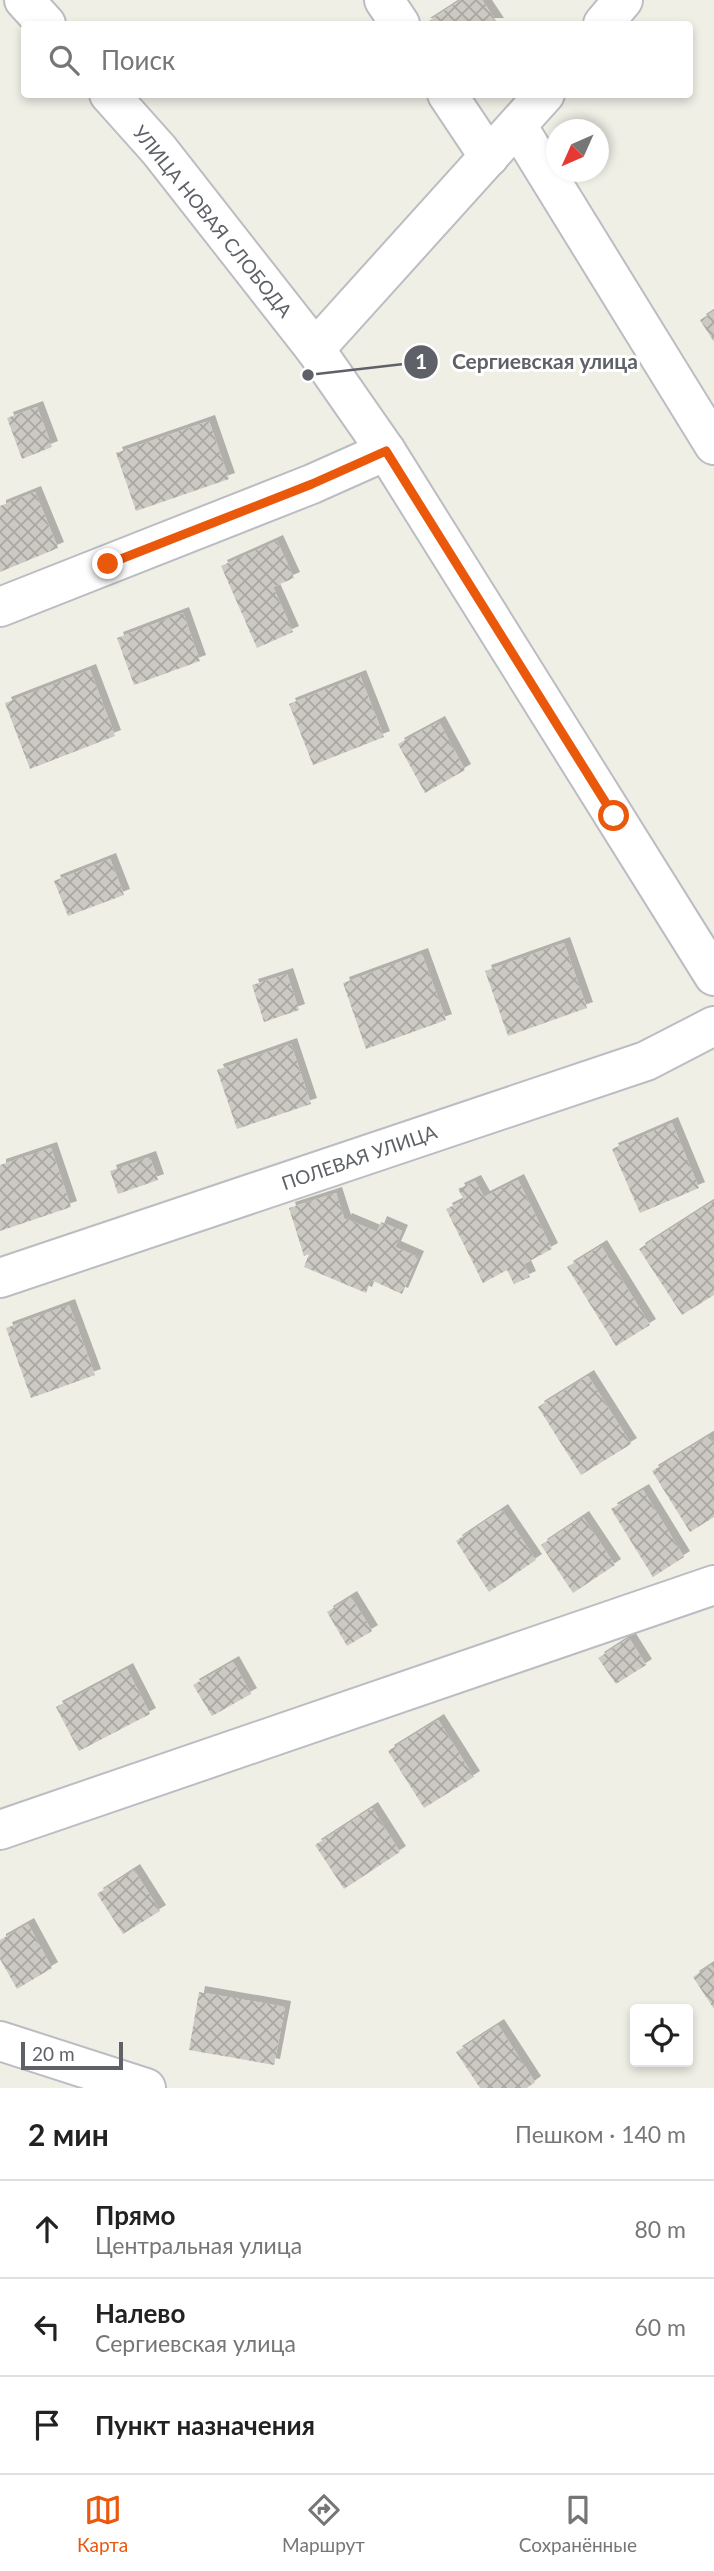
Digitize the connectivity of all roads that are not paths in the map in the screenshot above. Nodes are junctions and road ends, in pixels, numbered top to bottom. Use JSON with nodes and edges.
{"nodes":[{"id":1,"x":24,"y":0,"type":"edge"},
{"id":2,"x":384,"y":0,"type":"edge"},
{"id":3,"x":623,"y":0,"type":"edge"},
{"id":4,"x":43,"y":21,"type":"edge"},
{"id":5,"x":399,"y":21,"type":"edge"},
{"id":6,"x":606,"y":21,"type":"edge"},
{"id":7,"x":113,"y":98,"type":"edge"},
{"id":8,"x":450,"y":98,"type":"edge"},
{"id":9,"x":542,"y":98,"type":"edge"},
{"id":10,"x":518,"y":127,"type":"junction"},
{"id":11,"x":489,"y":157,"type":"junction"},
{"id":12,"x":315,"y":349,"type":"junction"},
{"id":13,"x":714,"y":445,"type":"edge"},
{"id":14,"x":386,"y":451,"type":"junction"},
{"id":15,"x":0,"y":607,"type":"edge"},
{"id":16,"x":714,"y":976,"type":"edge"},
{"id":17,"x":714,"y":1026,"type":"edge"},
{"id":18,"x":0,"y":1278,"type":"edge"},
{"id":19,"x":714,"y":1585,"type":"edge"},
{"id":20,"x":0,"y":1830,"type":"edge"},
{"id":21,"x":0,"y":2041,"type":"edge"},
{"id":22,"x":146,"y":2088,"type":"edge"}],
"edges":[{"from":1,"to":4,"type":"street"},
{"from":2,"to":5,"type":"street"},
{"from":3,"to":6,"type":"street"},
{"from":7,"to":12,"type":"street","name":"УЛИЦА НОВАЯ СЛОБОДА"},
{"from":8,"to":11,"type":"street"},
{"from":9,"to":10,"type":"street"},
{"from":10,"to":11,"type":"street"},
{"from":10,"to":13,"type":"street"},
{"from":11,"to":12,"type":"street"},
{"from":12,"to":14,"type":"street","name":"УЛИЦА НОВАЯ СЛОБОДА"},
{"from":14,"to":15,"type":"street"},
{"from":14,"to":16,"type":"street","name":"УЛИЦА НОВАЯ СЛОБОДА"},
{"from":17,"to":18,"type":"street","name":"ПОЛЕВАЯ УЛИЦА"},
{"from":19,"to":20,"type":"street"},
{"from":21,"to":22,"type":"street"}]}
